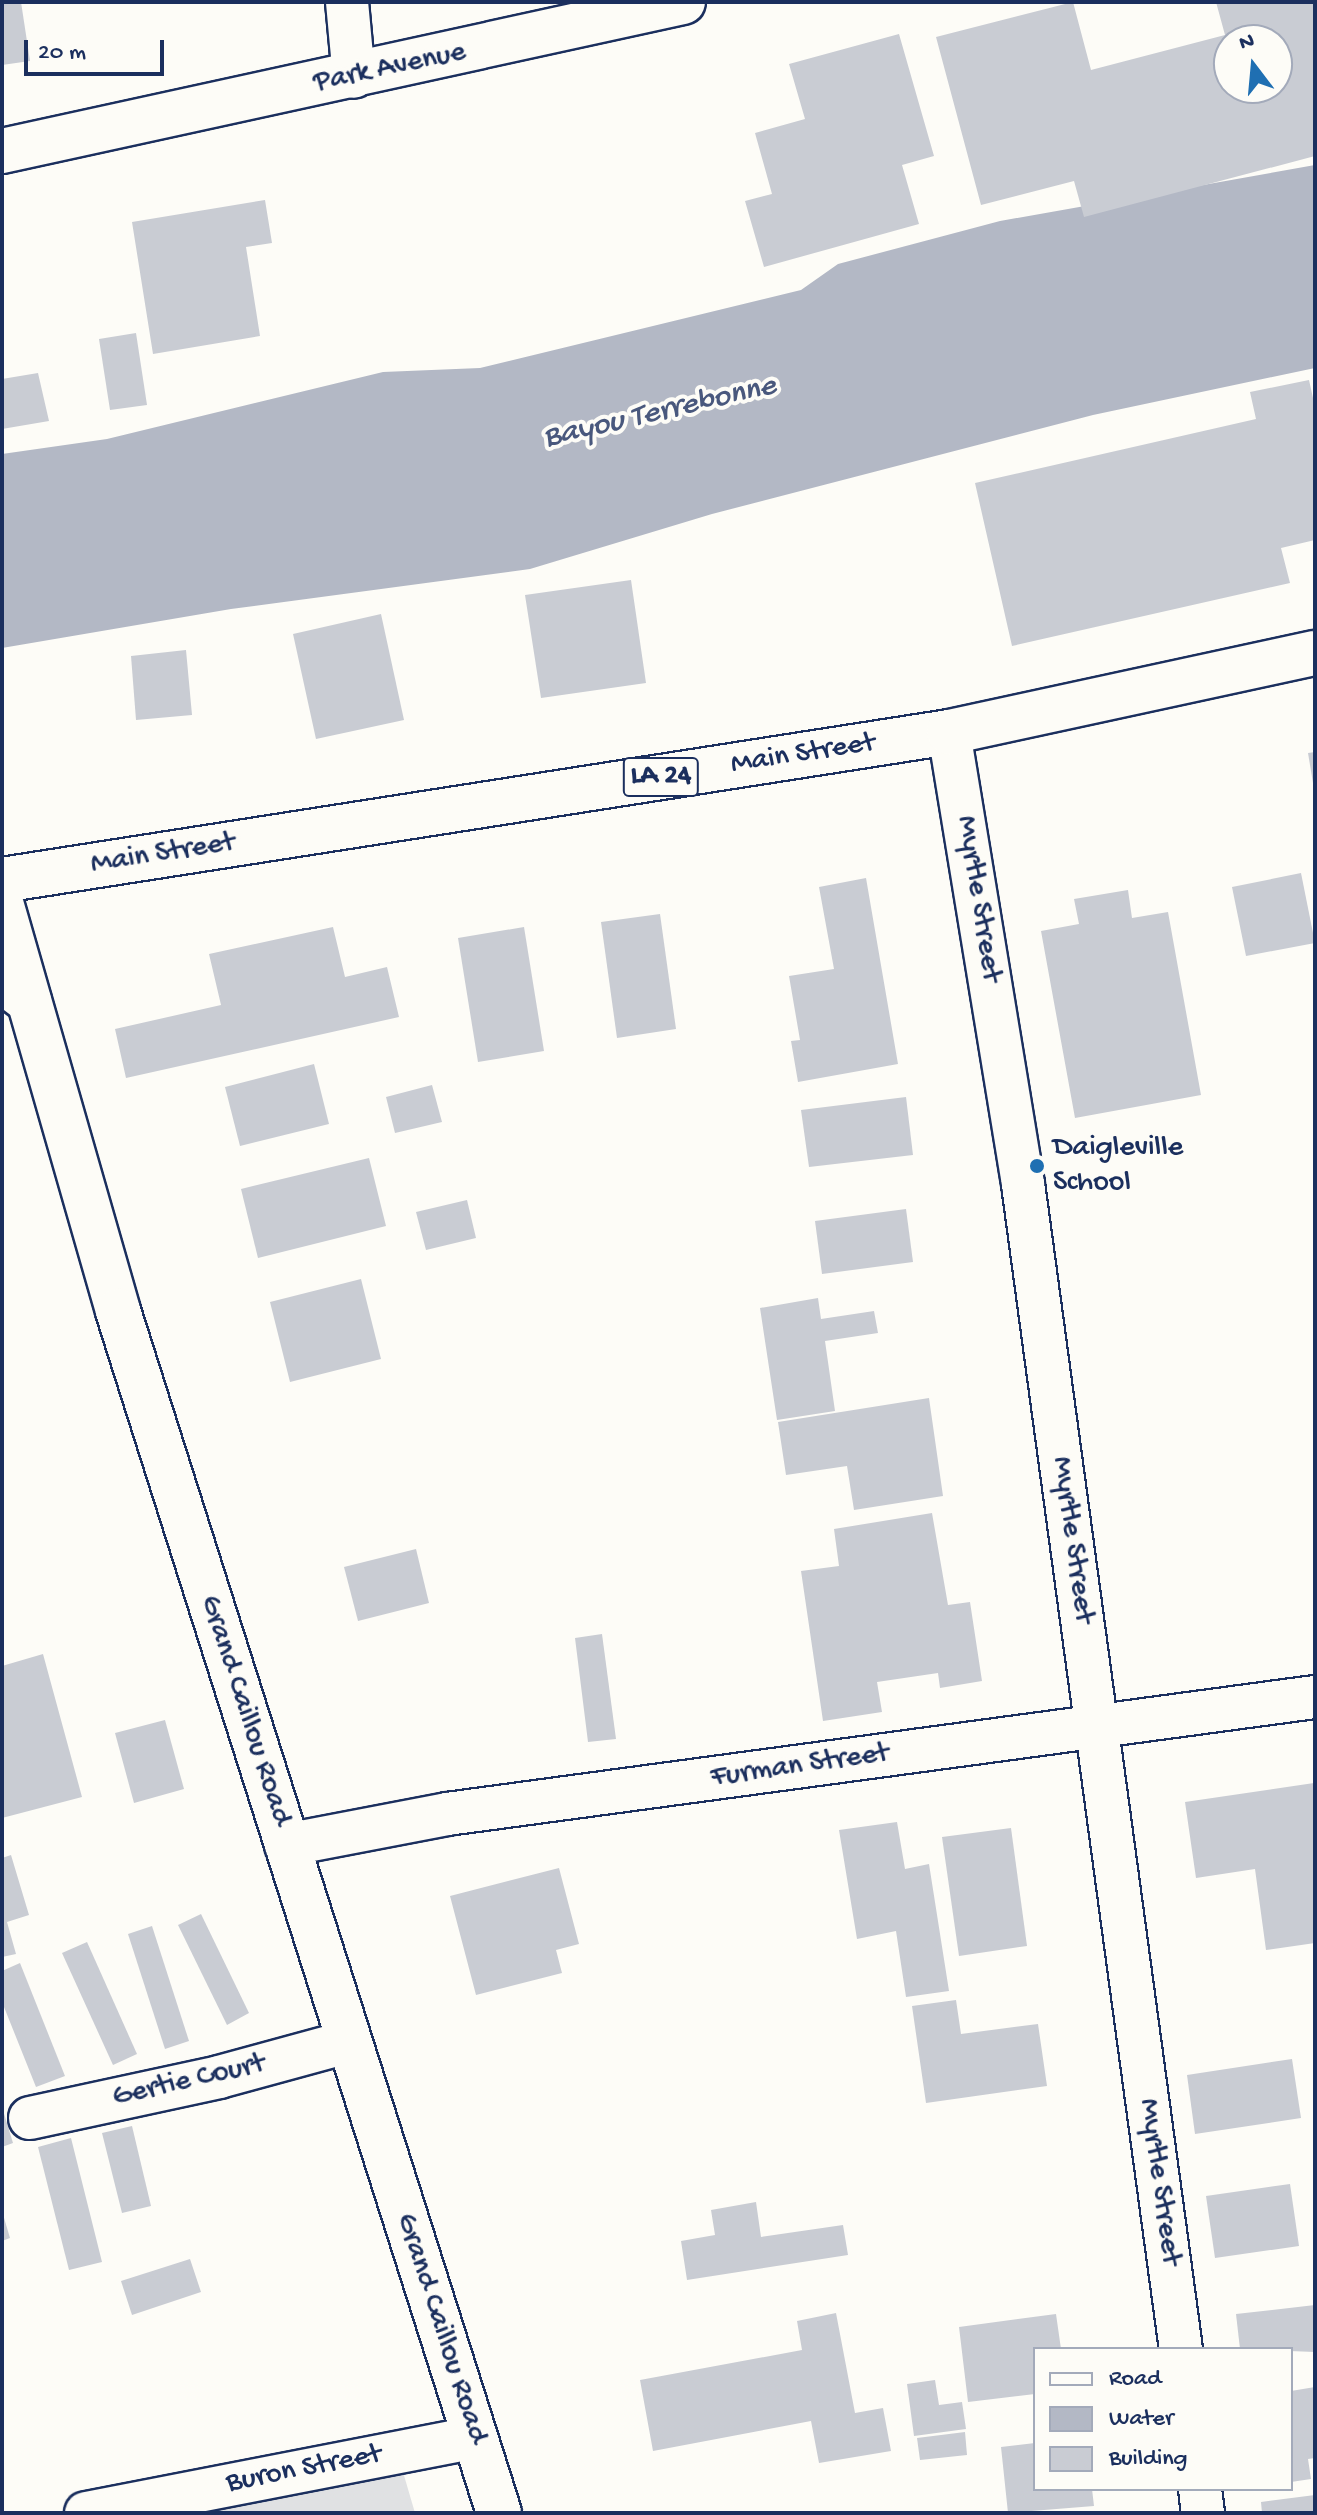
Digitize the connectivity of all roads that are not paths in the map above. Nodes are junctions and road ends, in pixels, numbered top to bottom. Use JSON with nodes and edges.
{"nodes":[{"id":1,"x":347,"y":2,"type":"edge"},
{"id":2,"x":683,"y":2,"type":"edge"},
{"id":3,"x":354,"y":77,"type":"junction"},
{"id":4,"x":2,"y":151,"type":"edge"},
{"id":5,"x":1315,"y":653,"type":"edge"},
{"id":6,"x":949,"y":732,"type":"junction"},
{"id":7,"x":2,"y":880,"type":"edge"},
{"id":8,"x":2,"y":906,"type":"edge"},
{"id":9,"x":16,"y":991,"type":"edge"},
{"id":10,"x":1315,"y":1697,"type":"edge"},
{"id":11,"x":1097,"y":1727,"type":"junction"},
{"id":12,"x":286,"y":1845,"type":"junction"},
{"id":13,"x":347,"y":2042,"type":"junction"},
{"id":14,"x":30,"y":2118,"type":"dead end"},
{"id":15,"x":1181,"y":2347,"type":"edge"},
{"id":16,"x":476,"y":2437,"type":"junction"},
{"id":17,"x":1200,"y":2491,"type":"edge"},
{"id":18,"x":86,"y":2513,"type":"edge"},
{"id":19,"x":499,"y":2513,"type":"edge"},
{"id":20,"x":1203,"y":2513,"type":"edge"}],
"edges":[{"from":1,"to":3,"type":"street"},
{"from":2,"to":3,"type":"main road","name":"Park Avenue"},
{"from":3,"to":4,"type":"main road","name":"Park Avenue"},
{"from":5,"to":6,"type":"main road","name":"Main Street","number":"LA 24"},
{"from":6,"to":7,"type":"main road","name":"Main Street","number":"LA 24"},
{"from":6,"to":11,"type":"street","name":"Myrtle Street"},
{"from":8,"to":9,"type":"main road","name":"Grand Caillou Road"},
{"from":9,"to":12,"type":"main road","name":"Grand Caillou Road"},
{"from":10,"to":11,"type":"street","name":"Furman Street"},
{"from":11,"to":12,"type":"street","name":"Furman Street"},
{"from":11,"to":15,"type":"street","name":"Myrtle Street"},
{"from":12,"to":13,"type":"main road","name":"Grand Caillou Road"},
{"from":13,"to":14,"type":"street","name":"Gertie Court"},
{"from":13,"to":16,"type":"main road","name":"Grand Caillou Road"},
{"from":16,"to":18,"type":"street","name":"Buron Street"},
{"from":16,"to":19,"type":"main road","name":"Grand Caillou Road"},
{"from":17,"to":20,"type":"street"}]}
